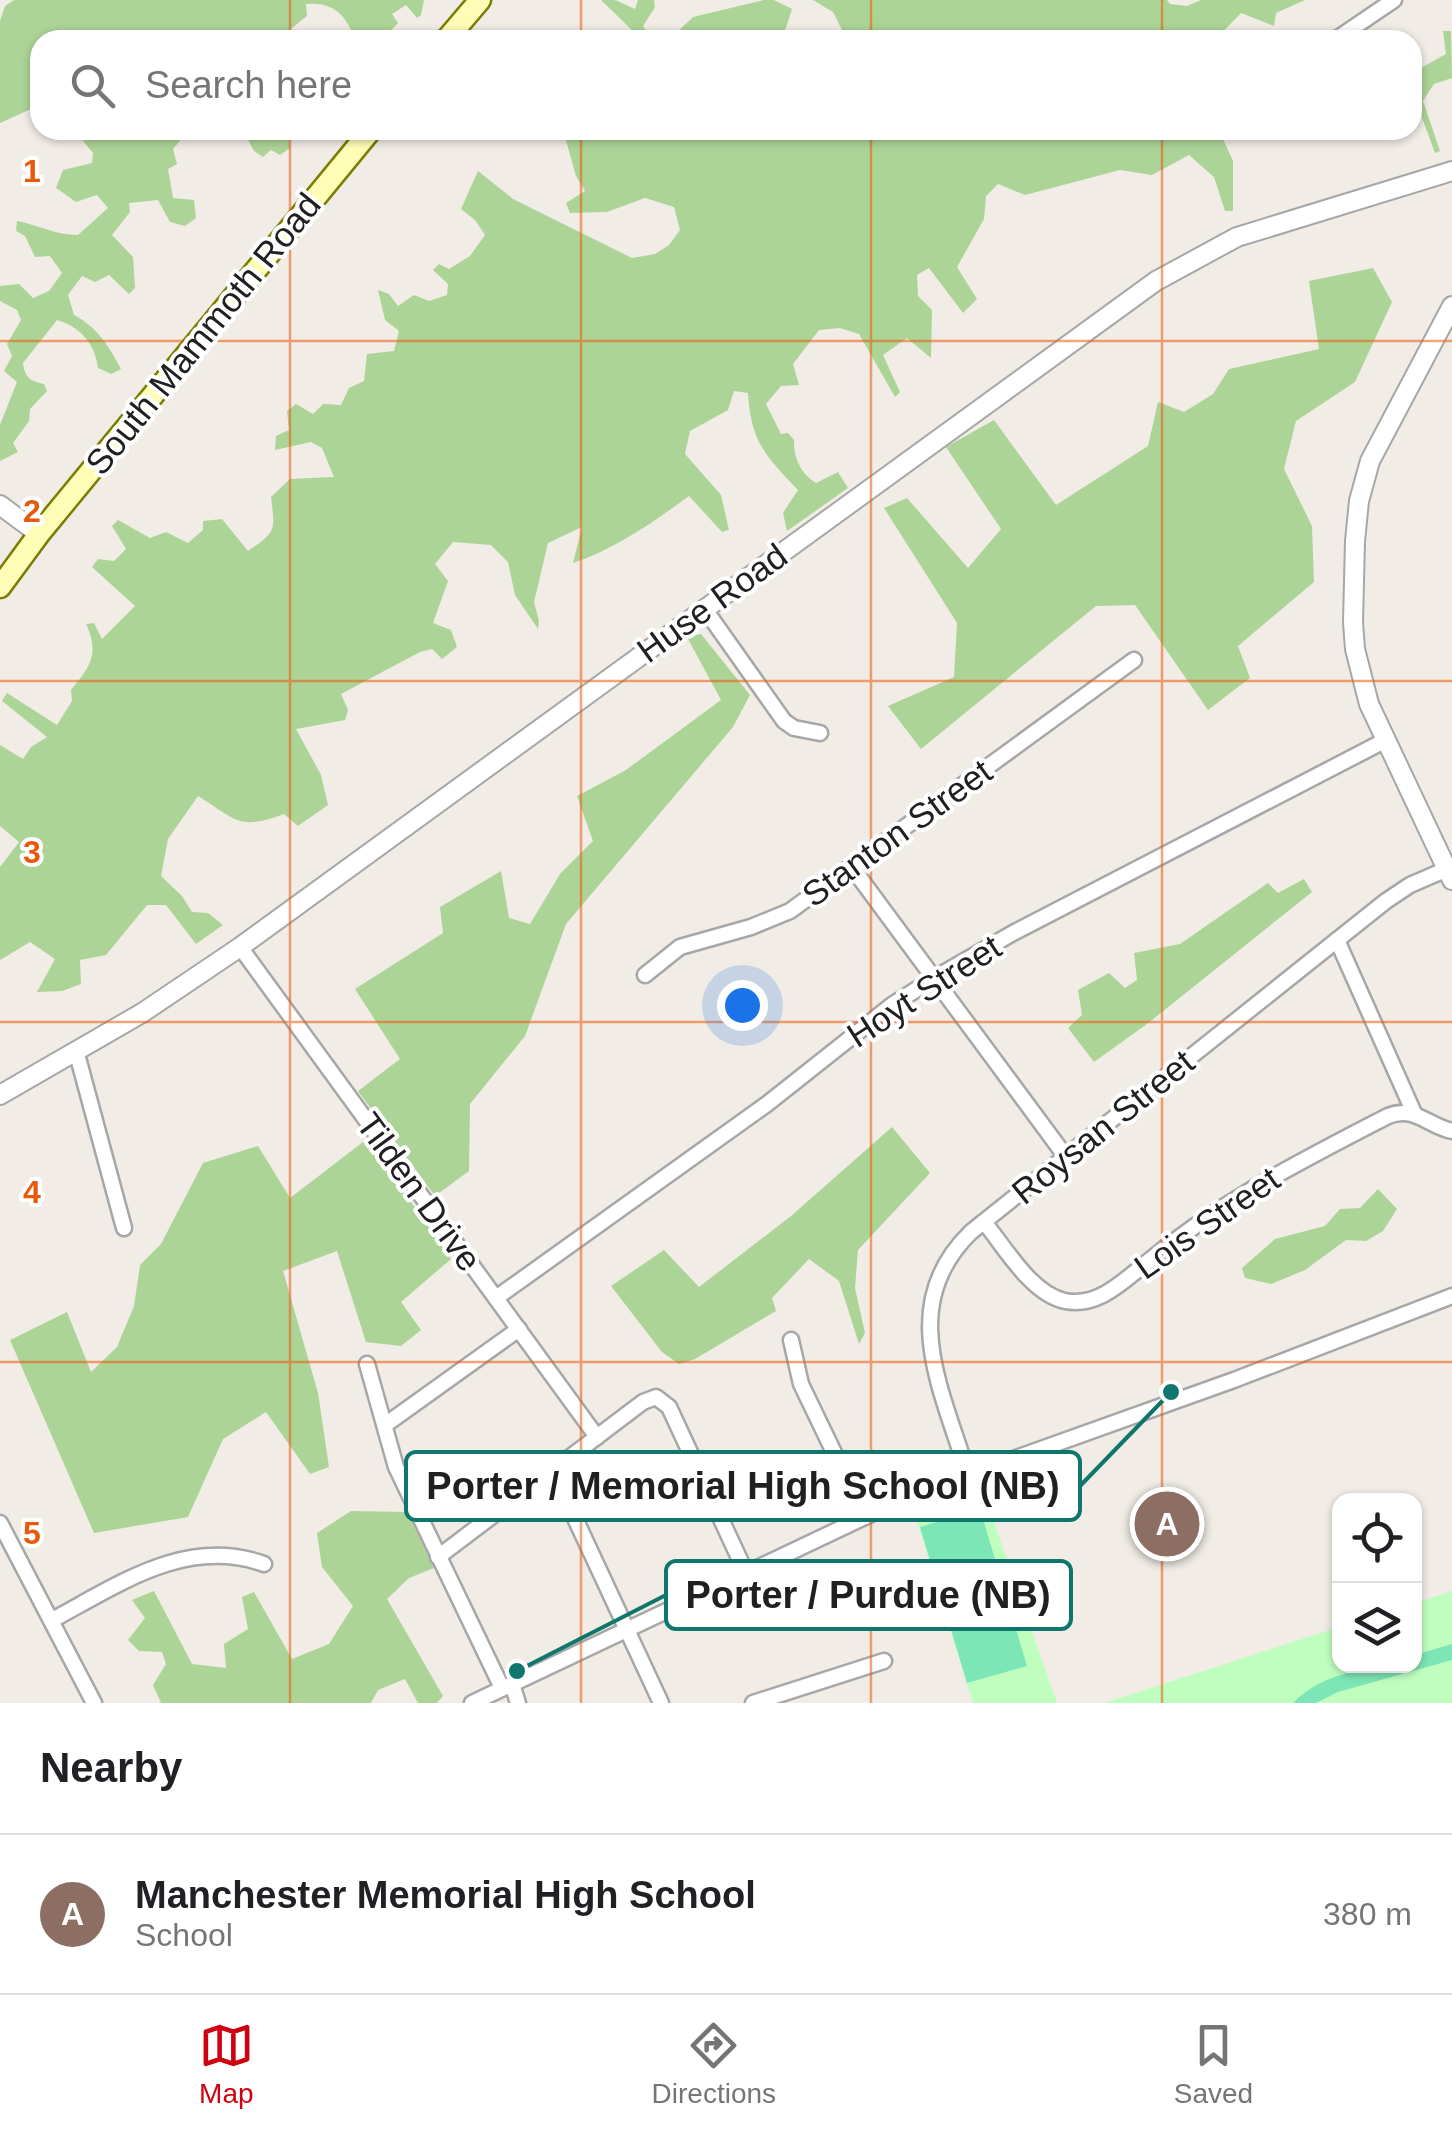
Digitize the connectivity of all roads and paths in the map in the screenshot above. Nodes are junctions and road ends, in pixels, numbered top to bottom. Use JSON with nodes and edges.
{"nodes":[{"id":1,"x":480,"y":0,"type":"edge"},
{"id":2,"x":1394,"y":0,"type":"edge"},
{"id":3,"x":454,"y":30,"type":"edge"},
{"id":4,"x":1350,"y":30,"type":"edge"},
{"id":5,"x":363,"y":140,"type":"edge"},
{"id":6,"x":1452,"y":171,"type":"edge"},
{"id":7,"x":1452,"y":306,"type":"edge"},
{"id":8,"x":1447,"y":329,"type":"edge"},
{"id":9,"x":0,"y":505,"type":"edge"},
{"id":10,"x":39,"y":534,"type":"junction"},
{"id":11,"x":0,"y":587,"type":"edge"},
{"id":12,"x":704,"y":608,"type":"junction"},
{"id":13,"x":1134,"y":660,"type":"dead end"},
{"id":14,"x":820,"y":733,"type":"dead end"},
{"id":15,"x":1386,"y":740,"type":"junction"},
{"id":16,"x":851,"y":866,"type":"junction"},
{"id":17,"x":1449,"y":875,"type":"edge"},
{"id":18,"x":1337,"y":940,"type":"junction"},
{"id":19,"x":240,"y":947,"type":"junction"},
{"id":20,"x":645,"y":974,"type":"dead end"},
{"id":21,"x":934,"y":978,"type":"junction"},
{"id":22,"x":77,"y":1054,"type":"junction"},
{"id":23,"x":0,"y":1095,"type":"edge"},
{"id":24,"x":1414,"y":1113,"type":"junction"},
{"id":25,"x":1452,"y":1131,"type":"edge"},
{"id":26,"x":1066,"y":1157,"type":"junction"},
{"id":27,"x":984,"y":1222,"type":"junction"},
{"id":28,"x":124,"y":1228,"type":"dead end"},
{"id":29,"x":1452,"y":1296,"type":"edge"},
{"id":30,"x":496,"y":1298,"type":"junction"},
{"id":31,"x":518,"y":1329,"type":"junction"},
{"id":32,"x":790,"y":1340,"type":"dead end"},
{"id":33,"x":367,"y":1364,"type":"dead end"},
{"id":34,"x":385,"y":1425,"type":"junction"},
{"id":35,"x":597,"y":1437,"type":"junction"},
{"id":36,"x":552,"y":1471,"type":"junction"},
{"id":37,"x":968,"y":1475,"type":"junction"},
{"id":38,"x":865,"y":1517,"type":"junction"},
{"id":39,"x":0,"y":1523,"type":"edge"},
{"id":40,"x":438,"y":1557,"type":"junction"},
{"id":41,"x":264,"y":1564,"type":"dead end"},
{"id":42,"x":746,"y":1574,"type":"junction"},
{"id":43,"x":52,"y":1620,"type":"junction"},
{"id":44,"x":626,"y":1629,"type":"junction"},
{"id":45,"x":884,"y":1661,"type":"dead end"},
{"id":46,"x":507,"y":1686,"type":"junction"},
{"id":47,"x":94,"y":1703,"type":"edge"},
{"id":48,"x":472,"y":1703,"type":"edge"},
{"id":49,"x":518,"y":1703,"type":"edge"},
{"id":50,"x":661,"y":1703,"type":"edge"},
{"id":51,"x":752,"y":1703,"type":"edge"}],
"edges":[{"from":1,"to":3,"type":"main road"},
{"from":2,"to":4,"type":"street"},
{"from":5,"to":10,"type":"main road","name":"South Mammoth Road"},
{"from":6,"to":12,"type":"street","name":"Huse Road"},
{"from":7,"to":8,"type":"street"},
{"from":8,"to":15,"type":"street"},
{"from":9,"to":10,"type":"street"},
{"from":10,"to":11,"type":"main road","name":"South Mammoth Road"},
{"from":12,"to":14,"type":"street"},
{"from":12,"to":19,"type":"street","name":"Huse Road"},
{"from":13,"to":16,"type":"street","name":"Stanton Street"},
{"from":15,"to":17,"type":"street"},
{"from":15,"to":21,"type":"street","name":"Hoyt Street"},
{"from":16,"to":20,"type":"street","name":"Stanton Street"},
{"from":16,"to":21,"type":"street"},
{"from":17,"to":18,"type":"street","name":"Roysan Street"},
{"from":18,"to":24,"type":"street"},
{"from":18,"to":26,"type":"street","name":"Roysan Street"},
{"from":19,"to":22,"type":"street","name":"Huse Road"},
{"from":19,"to":30,"type":"street","name":"Tilden Drive"},
{"from":21,"to":26,"type":"street"},
{"from":21,"to":30,"type":"street","name":"Hoyt Street"},
{"from":22,"to":23,"type":"street","name":"Huse Road"},
{"from":22,"to":28,"type":"street"},
{"from":24,"to":25,"type":"street"},
{"from":24,"to":27,"type":"street","name":"Lois Street"},
{"from":26,"to":27,"type":"street","name":"Roysan Street"},
{"from":27,"to":37,"type":"street","name":"Roysan Street"},
{"from":29,"to":37,"type":"street"},
{"from":30,"to":31,"type":"street","name":"Tilden Drive"},
{"from":31,"to":34,"type":"street"},
{"from":31,"to":35,"type":"street","name":"Tilden Drive"},
{"from":32,"to":38,"type":"street"},
{"from":33,"to":34,"type":"street"},
{"from":34,"to":40,"type":"street"},
{"from":35,"to":36,"type":"street"},
{"from":35,"to":42,"type":"street"},
{"from":36,"to":40,"type":"street"},
{"from":36,"to":44,"type":"street"},
{"from":37,"to":38,"type":"street"},
{"from":38,"to":42,"type":"street"},
{"from":39,"to":43,"type":"street"},
{"from":40,"to":46,"type":"street"},
{"from":41,"to":43,"type":"street"},
{"from":42,"to":44,"type":"street"},
{"from":43,"to":47,"type":"street"},
{"from":44,"to":46,"type":"street"},
{"from":44,"to":50,"type":"street"},
{"from":45,"to":51,"type":"street"},
{"from":46,"to":48,"type":"street"},
{"from":46,"to":49,"type":"street"}]}
